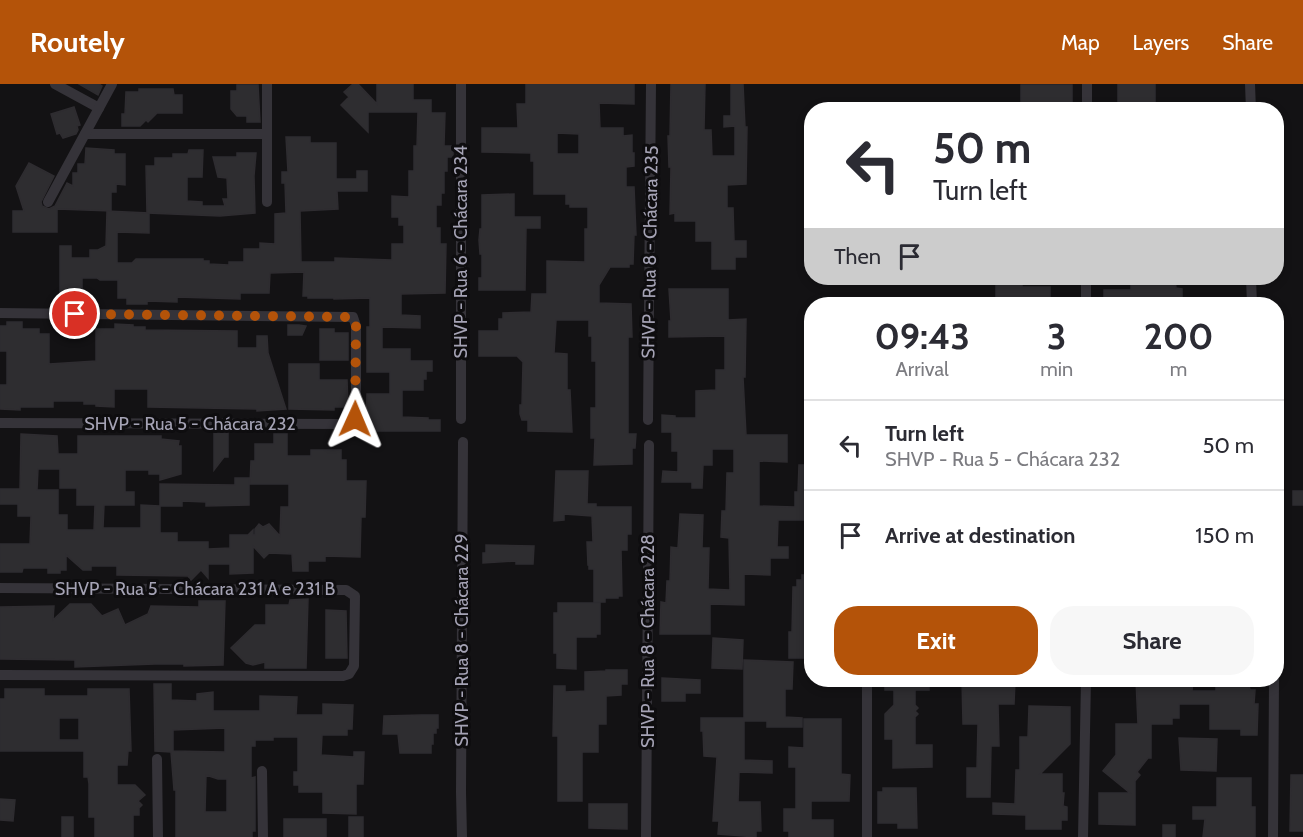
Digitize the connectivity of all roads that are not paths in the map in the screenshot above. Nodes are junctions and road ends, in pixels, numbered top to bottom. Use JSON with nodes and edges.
{"nodes":[{"id":1,"x":55,"y":84,"type":"edge"},
{"id":2,"x":112,"y":84,"type":"edge"},
{"id":3,"x":267,"y":84,"type":"edge"},
{"id":4,"x":461,"y":84,"type":"edge"},
{"id":5,"x":651,"y":84,"type":"edge"},
{"id":6,"x":1087,"y":84,"type":"edge"},
{"id":7,"x":1250,"y":84,"type":"edge"},
{"id":8,"x":1087,"y":102,"type":"edge"},
{"id":9,"x":1251,"y":102,"type":"edge"},
{"id":10,"x":99,"y":108,"type":"junction"},
{"id":11,"x":85,"y":134,"type":"junction"},
{"id":12,"x":267,"y":134,"type":"junction"},
{"id":13,"x":48,"y":202,"type":"dead end"},
{"id":14,"x":267,"y":202,"type":"dead end"},
{"id":15,"x":0,"y":313,"type":"edge"},
{"id":16,"x":461,"y":419,"type":"dead end"},
{"id":17,"x":648,"y":420,"type":"dead end"},
{"id":18,"x":0,"y":423,"type":"edge"},
{"id":19,"x":463,"y":442,"type":"dead end"},
{"id":20,"x":649,"y":445,"type":"dead end"},
{"id":21,"x":0,"y":588,"type":"edge"},
{"id":22,"x":0,"y":675,"type":"edge"},
{"id":23,"x":867,"y":687,"type":"edge"},
{"id":24,"x":1086,"y":687,"type":"edge"},
{"id":25,"x":1274,"y":687,"type":"edge"},
{"id":26,"x":157,"y":759,"type":"dead end"},
{"id":27,"x":262,"y":771,"type":"dead end"},
{"id":28,"x":158,"y":837,"type":"edge"},
{"id":29,"x":263,"y":837,"type":"edge"},
{"id":30,"x":462,"y":837,"type":"edge"},
{"id":31,"x":646,"y":837,"type":"edge"},
{"id":32,"x":867,"y":837,"type":"edge"},
{"id":33,"x":1083,"y":837,"type":"edge"},
{"id":34,"x":1273,"y":837,"type":"edge"}],
"edges":[{"from":1,"to":10,"type":"street"},
{"from":2,"to":10,"type":"street"},
{"from":3,"to":12,"type":"street"},
{"from":4,"to":16,"type":"street","name":"SHVP - Rua 6 - Chácara 234"},
{"from":5,"to":17,"type":"street","name":"SHVP - Rua 8 - Chácara 235"},
{"from":6,"to":8,"type":"street"},
{"from":7,"to":9,"type":"street"},
{"from":10,"to":11,"type":"street"},
{"from":11,"to":12,"type":"street"},
{"from":11,"to":13,"type":"street"},
{"from":12,"to":14,"type":"street"},
{"from":15,"to":18,"type":"street","name":"SHVP - Rua 5 - Chácara 232"},
{"from":19,"to":30,"type":"street","name":"SHVP - Rua 8 - Chácara 229"},
{"from":20,"to":31,"type":"street","name":"SHVP - Rua 8 - Chácara 228"},
{"from":21,"to":22,"type":"street","name":"SHVP - Rua 5 - Chácara 231 A e 231 B"},
{"from":23,"to":32,"type":"street"},
{"from":24,"to":33,"type":"street"},
{"from":25,"to":34,"type":"street"},
{"from":26,"to":28,"type":"street"},
{"from":27,"to":29,"type":"street"}]}
